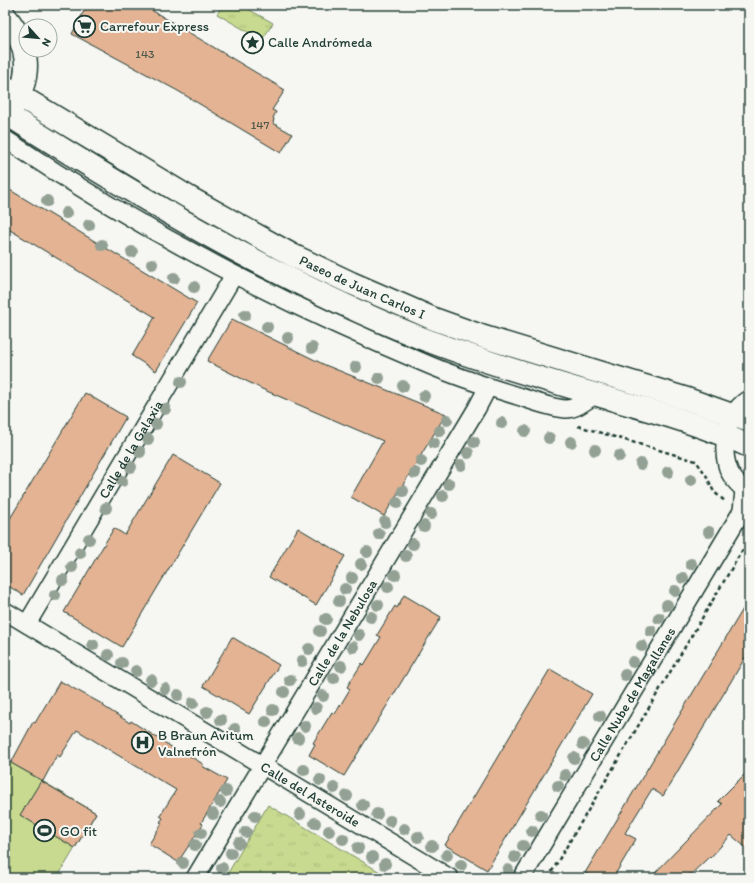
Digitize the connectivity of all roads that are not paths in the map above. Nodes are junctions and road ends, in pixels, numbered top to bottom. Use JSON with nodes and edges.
{"nodes":[{"id":1,"x":5,"y":16,"type":"edge"},
{"id":2,"x":9,"y":106,"type":"edge"},
{"id":3,"x":5,"y":139,"type":"edge"},
{"id":4,"x":234,"y":275,"type":"junction"},
{"id":5,"x":488,"y":387,"type":"junction"},
{"id":6,"x":596,"y":394,"type":"junction"},
{"id":7,"x":749,"y":399,"type":"edge"},
{"id":8,"x":741,"y":418,"type":"edge"},
{"id":9,"x":725,"y":436,"type":"junction"},
{"id":10,"x":749,"y":446,"type":"edge"},
{"id":11,"x":747,"y":492,"type":"edge"},
{"id":12,"x":746,"y":510,"type":"edge"},
{"id":13,"x":5,"y":611,"type":"edge"},
{"id":14,"x":27,"y":624,"type":"junction"},
{"id":15,"x":261,"y":766,"type":"junction"},
{"id":16,"x":195,"y":878,"type":"edge"},
{"id":17,"x":450,"y":878,"type":"edge"},
{"id":18,"x":522,"y":878,"type":"edge"}],
"edges":[{"from":1,"to":2,"type":"main road"},
{"from":2,"to":6,"type":"main road","name":"Paseo de Juan Carlos I"},
{"from":2,"to":8,"type":"main road","name":"Paseo de Juan Carlos I"},
{"from":3,"to":4,"type":"street"},
{"from":4,"to":5,"type":"street"},
{"from":4,"to":14,"type":"street","name":"Calle de la Galaxia"},
{"from":5,"to":6,"type":"street"},
{"from":5,"to":15,"type":"street","name":"Calle de la Nebulosa"},
{"from":6,"to":9,"type":"main road","name":"Paseo de Juan Carlos I"},
{"from":7,"to":8,"type":"street"},
{"from":8,"to":9,"type":"street"},
{"from":9,"to":10,"type":"main road","name":"Paseo de Juan Carlos I"},
{"from":9,"to":11,"type":"street"},
{"from":11,"to":12,"type":"street","name":"Calle Nube de Magallanes"},
{"from":12,"to":18,"type":"street","name":"Calle Nube de Magallanes"},
{"from":13,"to":14,"type":"street","name":"Calle del Asteroide"},
{"from":14,"to":15,"type":"street","name":"Calle del Asteroide"},
{"from":15,"to":16,"type":"street","name":"Calle de la Nebulosa"},
{"from":15,"to":17,"type":"street","name":"Calle del Asteroide"}]}
